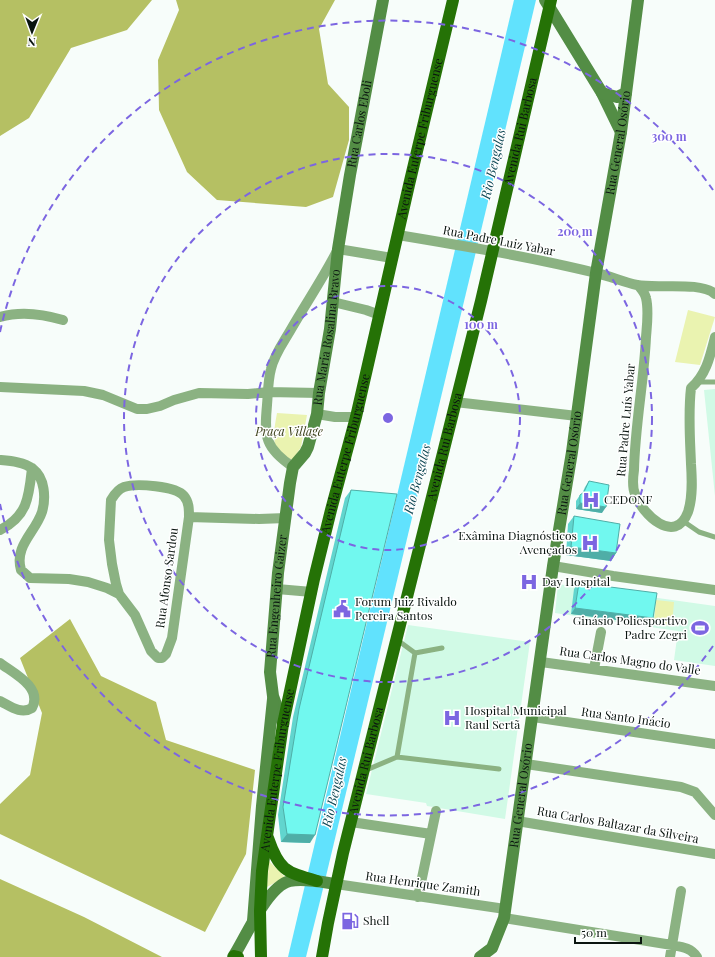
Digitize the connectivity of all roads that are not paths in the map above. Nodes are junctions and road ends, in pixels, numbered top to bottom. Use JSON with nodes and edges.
{"nodes":[{"id":1,"x":384,"y":0,"type":"edge"},
{"id":2,"x":453,"y":0,"type":"edge"},
{"id":3,"x":638,"y":0,"type":"edge"},
{"id":4,"x":548,"y":3,"type":"edge"},
{"id":5,"x":602,"y":93,"type":"junction"},
{"id":6,"x":626,"y":93,"type":"junction"},
{"id":7,"x":621,"y":132,"type":"junction"},
{"id":8,"x":398,"y":235,"type":"junction"},
{"id":9,"x":338,"y":249,"type":"junction"},
{"id":10,"x":493,"y":251,"type":"junction"},
{"id":11,"x":392,"y":258,"type":"junction"},
{"id":12,"x":596,"y":273,"type":"junction"},
{"id":13,"x":638,"y":286,"type":"junction"},
{"id":14,"x":715,"y":294,"type":"edge"},
{"id":15,"x":333,"y":302,"type":"junction"},
{"id":16,"x":380,"y":315,"type":"junction"},
{"id":17,"x":0,"y":317,"type":"edge"},
{"id":18,"x":63,"y":320,"type":"dead end"},
{"id":19,"x":715,"y":337,"type":"edge"},
{"id":20,"x":699,"y":382,"type":"junction"},
{"id":21,"x":715,"y":382,"type":"edge"},
{"id":22,"x":0,"y":387,"type":"edge"},
{"id":23,"x":268,"y":392,"type":"junction"},
{"id":24,"x":319,"y":393,"type":"junction"},
{"id":25,"x":455,"y":402,"type":"junction"},
{"id":26,"x":317,"y":414,"type":"junction"},
{"id":27,"x":576,"y":416,"type":"junction"},
{"id":28,"x":356,"y":417,"type":"junction"},
{"id":29,"x":0,"y":460,"type":"edge"},
{"id":30,"x":292,"y":467,"type":"junction"},
{"id":31,"x":32,"y":468,"type":"junction"},
{"id":32,"x":189,"y":517,"type":"junction"},
{"id":33,"x":286,"y":518,"type":"junction"},
{"id":34,"x":683,"y":521,"type":"junction"},
{"id":35,"x":0,"y":530,"type":"edge"},
{"id":36,"x":715,"y":537,"type":"edge"},
{"id":37,"x":553,"y":566,"type":"junction"},
{"id":38,"x":277,"y":590,"type":"junction"},
{"id":39,"x":715,"y":590,"type":"edge"},
{"id":40,"x":312,"y":592,"type":"junction"},
{"id":41,"x":119,"y":594,"type":"junction"},
{"id":42,"x":600,"y":632,"type":"dead end"},
{"id":43,"x":396,"y":639,"type":"junction"},
{"id":44,"x":442,"y":648,"type":"dead end"},
{"id":45,"x":414,"y":653,"type":"junction"},
{"id":46,"x":541,"y":662,"type":"junction"},
{"id":47,"x":0,"y":663,"type":"edge"},
{"id":48,"x":594,"y":669,"type":"junction"},
{"id":49,"x":715,"y":686,"type":"edge"},
{"id":50,"x":273,"y":696,"type":"junction"},
{"id":51,"x":0,"y":701,"type":"edge"},
{"id":52,"x":533,"y":717,"type":"junction"},
{"id":53,"x":283,"y":724,"type":"junction"},
{"id":54,"x":715,"y":744,"type":"edge"},
{"id":55,"x":397,"y":757,"type":"junction"},
{"id":56,"x":526,"y":764,"type":"junction"},
{"id":57,"x":499,"y":769,"type":"dead end"},
{"id":58,"x":364,"y":772,"type":"junction"},
{"id":59,"x":436,"y":811,"type":"dead end"},
{"id":60,"x":715,"y":815,"type":"edge"},
{"id":61,"x":517,"y":821,"type":"junction"},
{"id":62,"x":351,"y":822,"type":"junction"},
{"id":63,"x":431,"y":834,"type":"junction"},
{"id":64,"x":267,"y":835,"type":"junction"},
{"id":65,"x":715,"y":854,"type":"edge"},
{"id":66,"x":317,"y":882,"type":"junction"},
{"id":67,"x":336,"y":884,"type":"junction"},
{"id":68,"x":682,"y":891,"type":"dead end"},
{"id":69,"x":418,"y":897,"type":"junction"},
{"id":70,"x":505,"y":914,"type":"junction"},
{"id":71,"x":256,"y":916,"type":"junction"},
{"id":72,"x":676,"y":946,"type":"junction"},
{"id":73,"x":492,"y":953,"type":"edge"},
{"id":74,"x":233,"y":957,"type":"edge"},
{"id":75,"x":238,"y":957,"type":"edge"},
{"id":76,"x":260,"y":957,"type":"edge"},
{"id":77,"x":322,"y":957,"type":"edge"},
{"id":78,"x":480,"y":957,"type":"edge"},
{"id":79,"x":670,"y":957,"type":"edge"},
{"id":80,"x":697,"y":957,"type":"edge"}],
"edges":[{"from":1,"to":9,"type":"street","name":"Rua Carlos Eboli"},
{"from":2,"to":8,"type":"main road","name":"Avenida Euterpe Friburguense"},
{"from":3,"to":6,"type":"street","name":"Rua General Osório"},
{"from":4,"to":5,"type":"street"},
{"from":4,"to":10,"type":"main road","name":"Avenida Rui Barbosa"},
{"from":5,"to":6,"type":"street"},
{"from":5,"to":7,"type":"street"},
{"from":6,"to":7,"type":"street","name":"Rua General Osório"},
{"from":7,"to":12,"type":"street","name":"Rua General Osório"},
{"from":8,"to":10,"type":"street","name":"Rua Padre Luiz Yabar"},
{"from":8,"to":11,"type":"main road","name":"Avenida Euterpe Friburguense"},
{"from":9,"to":11,"type":"street"},
{"from":9,"to":15,"type":"street","name":"Rua Maria Rosalina Bravo"},
{"from":9,"to":23,"type":"street"},
{"from":10,"to":12,"type":"street","name":"Rua Padre Luiz Yabar"},
{"from":10,"to":25,"type":"main road","name":"Avenida Rui Barbosa"},
{"from":11,"to":16,"type":"main road","name":"Avenida Euterpe Friburguense"},
{"from":12,"to":13,"type":"street"},
{"from":12,"to":27,"type":"street","name":"Rua General Osório"},
{"from":13,"to":14,"type":"street"},
{"from":13,"to":34,"type":"street","name":"Rua Padre Luís Yabar"},
{"from":15,"to":16,"type":"street"},
{"from":15,"to":24,"type":"street","name":"Rua Maria Rosalina Bravo"},
{"from":16,"to":28,"type":"main road","name":"Avenida Euterpe Friburguense"},
{"from":17,"to":18,"type":"street"},
{"from":19,"to":20,"type":"street"},
{"from":20,"to":21,"type":"lane"},
{"from":20,"to":34,"type":"street"},
{"from":22,"to":23,"type":"street"},
{"from":23,"to":24,"type":"street"},
{"from":23,"to":30,"type":"street"},
{"from":24,"to":26,"type":"street","name":"Rua Maria Rosalina Bravo"},
{"from":25,"to":27,"type":"street"},
{"from":25,"to":43,"type":"main road","name":"Avenida Rui Barbosa"},
{"from":26,"to":28,"type":"street"},
{"from":26,"to":30,"type":"street","name":"Rua Maria Rosalina Bravo"},
{"from":27,"to":37,"type":"street","name":"Rua General Osório"},
{"from":28,"to":40,"type":"main road","name":"Avenida Euterpe Friburguense"},
{"from":29,"to":31,"type":"street"},
{"from":30,"to":33,"type":"street","name":"Rua Engenheiro Gaizer"},
{"from":31,"to":35,"type":"street"},
{"from":31,"to":41,"type":"street"},
{"from":32,"to":33,"type":"street","name":"Rua Afonso Sardou"},
{"from":32,"to":41,"type":"street"},
{"from":32,"to":41,"type":"street","name":"Rua Afonso Sardou"},
{"from":33,"to":38,"type":"street","name":"Rua Engenheiro Gaizer"},
{"from":34,"to":36,"type":"lane"},
{"from":37,"to":39,"type":"street"},
{"from":37,"to":46,"type":"street","name":"Rua General Osório"},
{"from":38,"to":40,"type":"street"},
{"from":38,"to":50,"type":"street","name":"Rua Engenheiro Gaizer"},
{"from":40,"to":53,"type":"main road","name":"Avenida Euterpe Friburguense"},
{"from":42,"to":48,"type":"street"},
{"from":43,"to":45,"type":"lane"},
{"from":43,"to":58,"type":"main road","name":"Avenida Rui Barbosa"},
{"from":44,"to":45,"type":"lane"},
{"from":45,"to":55,"type":"lane"},
{"from":46,"to":48,"type":"street","name":"Rua Carlos Magno do Valle"},
{"from":46,"to":52,"type":"street","name":"Rua General Osório"},
{"from":47,"to":51,"type":"street"},
{"from":48,"to":49,"type":"street","name":"Rua Carlos Magno do Valle"},
{"from":50,"to":53,"type":"street","name":"Rua Engenheiro Gaizer"},
{"from":50,"to":71,"type":"street"},
{"from":52,"to":54,"type":"street","name":"Rua Santo Inácio"},
{"from":52,"to":56,"type":"street","name":"Rua General Osório"},
{"from":53,"to":64,"type":"main road","name":"Avenida Euterpe Friburguense"},
{"from":55,"to":57,"type":"lane"},
{"from":55,"to":58,"type":"lane"},
{"from":56,"to":60,"type":"street"},
{"from":56,"to":61,"type":"street","name":"Rua General Osório"},
{"from":58,"to":62,"type":"main road","name":"Avenida Rui Barbosa"},
{"from":59,"to":63,"type":"street"},
{"from":61,"to":65,"type":"street","name":"Rua Carlos Baltazar da Silveira"},
{"from":61,"to":70,"type":"street","name":"Rua General Osório"},
{"from":62,"to":63,"type":"street"},
{"from":62,"to":67,"type":"main road","name":"Avenida Rui Barbosa"},
{"from":63,"to":69,"type":"street"},
{"from":64,"to":66,"type":"main road"},
{"from":64,"to":71,"type":"main road","name":"Avenida Euterpe Friburguense"},
{"from":66,"to":67,"type":"street"},
{"from":66,"to":71,"type":"street"},
{"from":67,"to":69,"type":"street","name":"Rua Henrique Zamith"},
{"from":67,"to":77,"type":"main road","name":"Avenida Rui Barbosa"},
{"from":68,"to":72,"type":"street"},
{"from":69,"to":70,"type":"street","name":"Rua Henrique Zamith"},
{"from":70,"to":72,"type":"street","name":"Rua Henrique Zamith"},
{"from":70,"to":73,"type":"street","name":"Rua General Osório"},
{"from":71,"to":74,"type":"street"},
{"from":71,"to":76,"type":"main road","name":"Avenida Euterpe Friburguense"},
{"from":72,"to":79,"type":"street"},
{"from":72,"to":80,"type":"street"},
{"from":73,"to":78,"type":"street","name":"Rua General Osório"},
{"from":74,"to":75,"type":"main road"}]}
